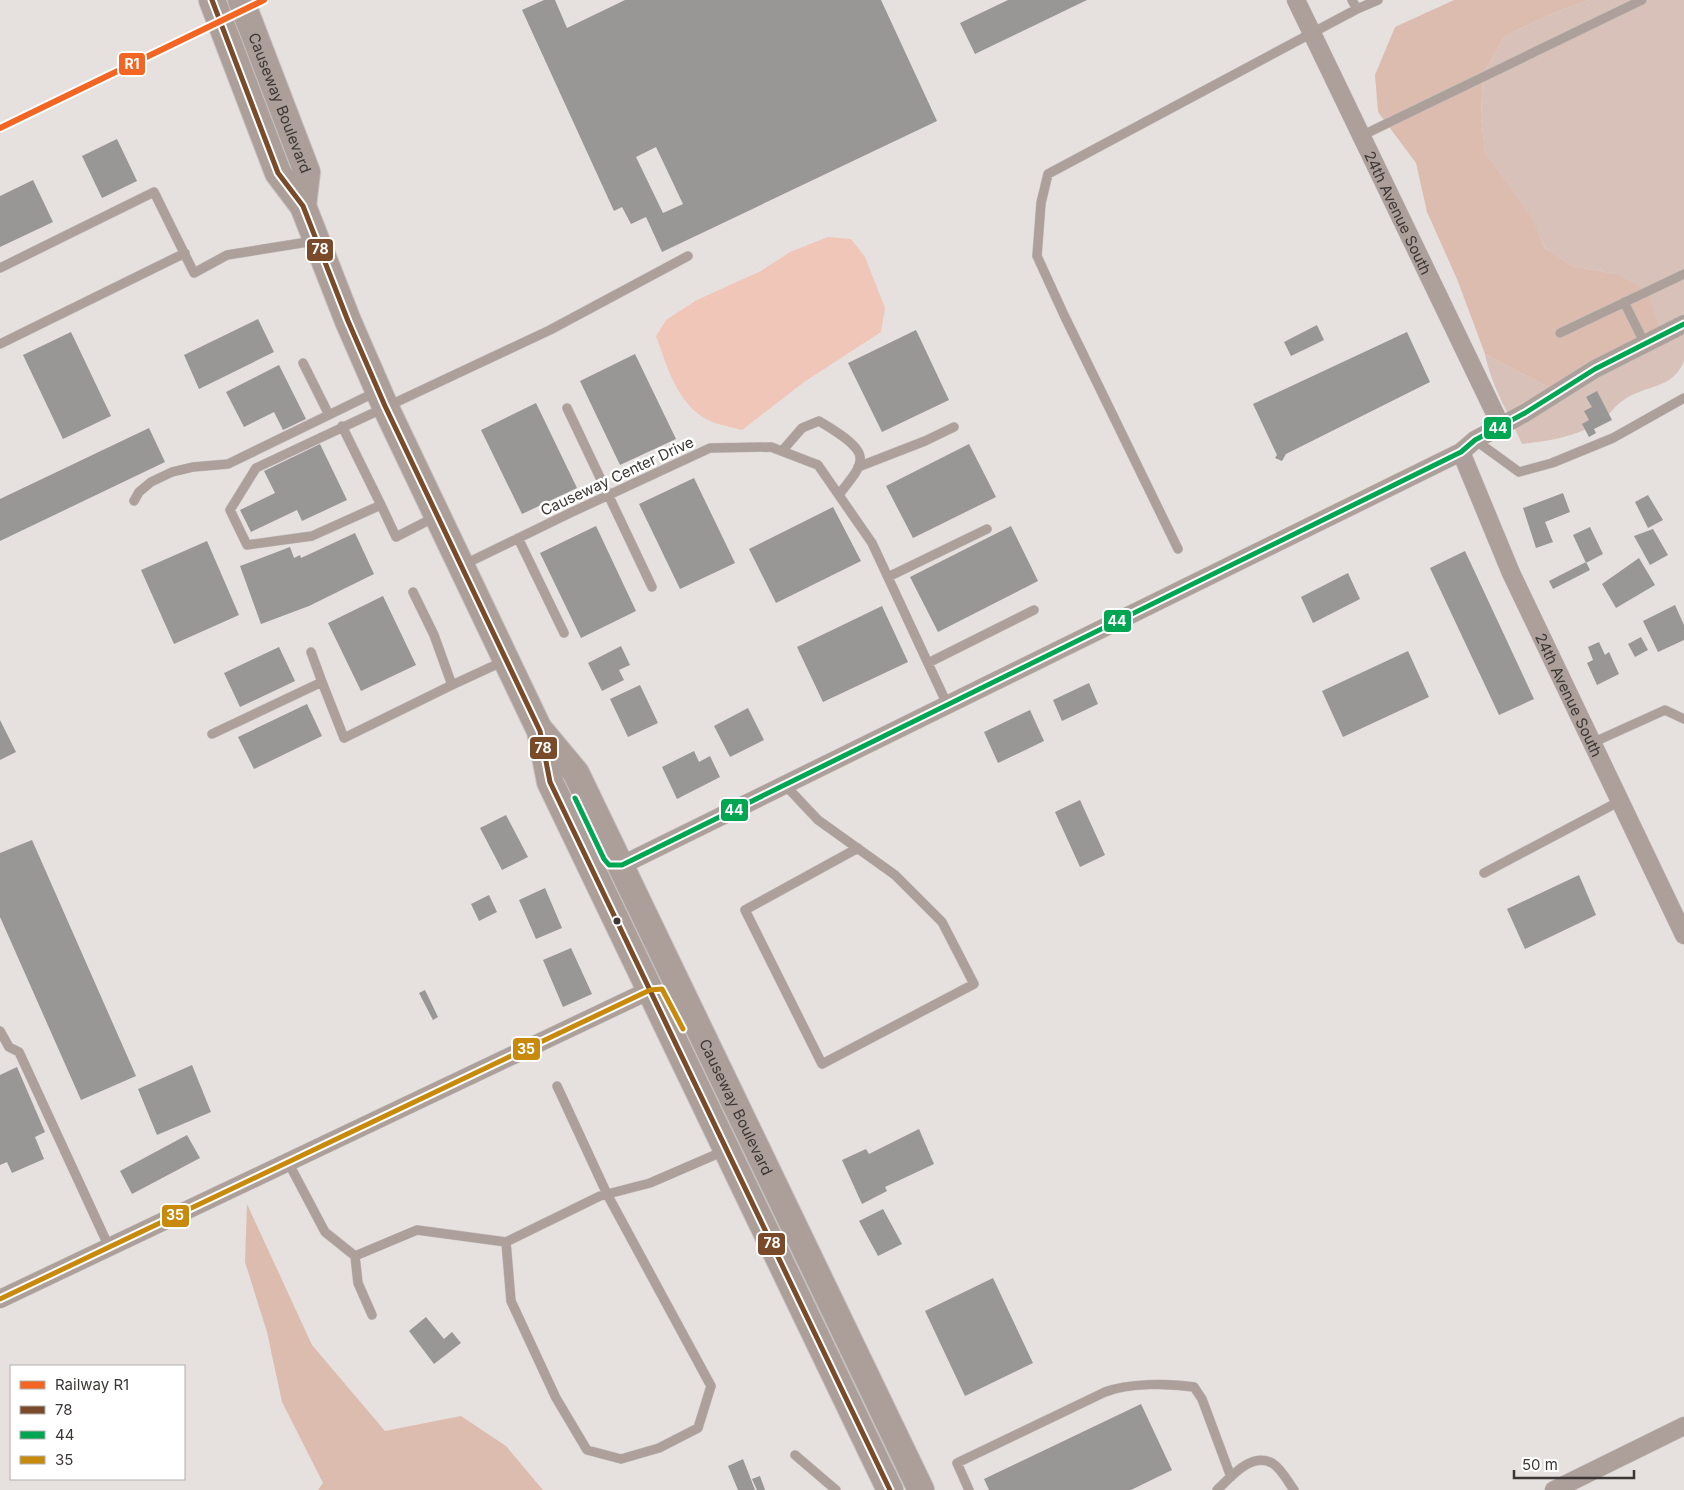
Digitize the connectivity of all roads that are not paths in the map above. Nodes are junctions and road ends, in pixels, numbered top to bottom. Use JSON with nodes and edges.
{"nodes":[{"id":1,"x":212,"y":0,"type":"edge"},
{"id":2,"x":241,"y":0,"type":"edge"},
{"id":3,"x":1296,"y":0,"type":"edge"},
{"id":4,"x":1352,"y":0,"type":"edge"},
{"id":5,"x":1378,"y":0,"type":"edge"},
{"id":6,"x":1642,"y":0,"type":"edge"},
{"id":7,"x":1357,"y":9,"type":"junction"},
{"id":8,"x":1312,"y":34,"type":"junction"},
{"id":9,"x":1361,"y":136,"type":"junction"},
{"id":10,"x":304,"y":206,"type":"junction"},
{"id":11,"x":317,"y":240,"type":"junction"},
{"id":12,"x":185,"y":253,"type":"junction"},
{"id":13,"x":688,"y":256,"type":"dead end"},
{"id":14,"x":0,"y":268,"type":"edge"},
{"id":15,"x":1684,"y":274,"type":"edge"},
{"id":16,"x":1624,"y":302,"type":"junction"},
{"id":17,"x":1684,"y":324,"type":"edge"},
{"id":18,"x":1560,"y":333,"type":"dead end"},
{"id":19,"x":0,"y":344,"type":"edge"},
{"id":20,"x":1645,"y":344,"type":"junction"},
{"id":21,"x":303,"y":363,"type":"dead end"},
{"id":22,"x":382,"y":398,"type":"junction"},
{"id":23,"x":1684,"y":398,"type":"edge"},
{"id":24,"x":567,"y":408,"type":"dead end"},
{"id":25,"x":329,"y":415,"type":"junction"},
{"id":26,"x":342,"y":426,"type":"junction"},
{"id":27,"x":1501,"y":426,"type":"junction"},
{"id":28,"x":954,"y":427,"type":"dead end"},
{"id":29,"x":1475,"y":440,"type":"junction"},
{"id":30,"x":782,"y":451,"type":"junction"},
{"id":31,"x":1461,"y":452,"type":"junction"},
{"id":32,"x":858,"y":467,"type":"junction"},
{"id":33,"x":608,"y":495,"type":"junction"},
{"id":34,"x":838,"y":495,"type":"junction"},
{"id":35,"x":134,"y":501,"type":"dead end"},
{"id":36,"x":381,"y":506,"type":"junction"},
{"id":37,"x":437,"y":515,"type":"junction"},
{"id":38,"x":987,"y":530,"type":"dead end"},
{"id":39,"x":518,"y":538,"type":"junction"},
{"id":40,"x":1178,"y":549,"type":"dead end"},
{"id":41,"x":461,"y":566,"type":"junction"},
{"id":42,"x":888,"y":577,"type":"junction"},
{"id":43,"x":652,"y":587,"type":"dead end"},
{"id":44,"x":413,"y":592,"type":"dead end"},
{"id":45,"x":1034,"y":610,"type":"dead end"},
{"id":46,"x":564,"y":633,"type":"dead end"},
{"id":47,"x":311,"y":652,"type":"dead end"},
{"id":48,"x":506,"y":660,"type":"junction"},
{"id":49,"x":928,"y":663,"type":"junction"},
{"id":50,"x":322,"y":682,"type":"junction"},
{"id":51,"x":452,"y":685,"type":"junction"},
{"id":52,"x":948,"y":704,"type":"junction"},
{"id":53,"x":1684,"y":719,"type":"edge"},
{"id":54,"x":540,"y":731,"type":"junction"},
{"id":55,"x":212,"y":734,"type":"dead end"},
{"id":56,"x":1592,"y":743,"type":"junction"},
{"id":57,"x":547,"y":766,"type":"junction"},
{"id":58,"x":785,"y":785,"type":"junction"},
{"id":59,"x":1620,"y":801,"type":"junction"},
{"id":60,"x":858,"y":848,"type":"junction"},
{"id":61,"x":622,"y":865,"type":"junction"},
{"id":62,"x":1484,"y":873,"type":"dead end"},
{"id":63,"x":1684,"y":935,"type":"edge"},
{"id":64,"x":650,"y":990,"type":"junction"},
{"id":65,"x":0,"y":1031,"type":"edge"},
{"id":66,"x":557,"y":1086,"type":"dead end"},
{"id":67,"x":726,"y":1150,"type":"junction"},
{"id":68,"x":288,"y":1162,"type":"junction"},
{"id":69,"x":776,"y":1187,"type":"junction"},
{"id":70,"x":608,"y":1194,"type":"junction"},
{"id":71,"x":506,"y":1242,"type":"junction"},
{"id":72,"x":109,"y":1247,"type":"junction"},
{"id":73,"x":356,"y":1256,"type":"junction"},
{"id":74,"x":0,"y":1298,"type":"edge"},
{"id":75,"x":372,"y":1315,"type":"dead end"},
{"id":76,"x":844,"y":1396,"type":"junction"},
{"id":77,"x":1684,"y":1426,"type":"edge"},
{"id":78,"x":795,"y":1455,"type":"dead end"},
{"id":79,"x":1231,"y":1477,"type":"junction"},
{"id":80,"x":836,"y":1490,"type":"edge"},
{"id":81,"x":890,"y":1490,"type":"edge"},
{"id":82,"x":905,"y":1490,"type":"edge"},
{"id":83,"x":921,"y":1490,"type":"edge"},
{"id":84,"x":969,"y":1490,"type":"edge"},
{"id":85,"x":1217,"y":1490,"type":"edge"},
{"id":86,"x":1294,"y":1490,"type":"edge"},
{"id":87,"x":1554,"y":1490,"type":"edge"}],
"edges":[{"from":1,"to":10,"type":"main road","name":"Causeway Boulevard"},
{"from":2,"to":10,"type":"main road","name":"Causeway Boulevard"},
{"from":3,"to":8,"type":"street","name":"24th Avenue South"},
{"from":4,"to":7,"type":"lane"},
{"from":5,"to":7,"type":"lane"},
{"from":6,"to":9,"type":"lane"},
{"from":7,"to":8,"type":"lane"},
{"from":8,"to":9,"type":"street","name":"24th Avenue South"},
{"from":8,"to":40,"type":"lane"},
{"from":9,"to":27,"type":"street","name":"24th Avenue South"},
{"from":10,"to":11,"type":"main road","name":"Causeway Boulevard"},
{"from":11,"to":12,"type":"lane"},
{"from":11,"to":22,"type":"main road","name":"Causeway Boulevard"},
{"from":12,"to":14,"type":"lane"},
{"from":12,"to":19,"type":"lane"},
{"from":13,"to":22,"type":"lane"},
{"from":15,"to":16,"type":"lane"},
{"from":16,"to":18,"type":"lane"},
{"from":16,"to":20,"type":"lane"},
{"from":17,"to":20,"type":"street"},
{"from":20,"to":27,"type":"street"},
{"from":21,"to":25,"type":"lane"},
{"from":22,"to":25,"type":"lane"},
{"from":22,"to":26,"type":"lane"},
{"from":22,"to":37,"type":"main road","name":"Causeway Boulevard"},
{"from":23,"to":29,"type":"lane"},
{"from":24,"to":33,"type":"lane"},
{"from":25,"to":35,"type":"lane"},
{"from":26,"to":36,"type":"lane"},
{"from":26,"to":36,"type":"lane"},
{"from":27,"to":29,"type":"street"},
{"from":28,"to":32,"type":"lane"},
{"from":29,"to":31,"type":"street"},
{"from":30,"to":32,"type":"lane"},
{"from":30,"to":33,"type":"lane","name":"Causeway Center Drive"},
{"from":30,"to":34,"type":"lane","name":"Causeway Center Drive"},
{"from":31,"to":52,"type":"street"},
{"from":31,"to":56,"type":"street","name":"24th Avenue South"},
{"from":32,"to":34,"type":"lane"},
{"from":33,"to":39,"type":"lane","name":"Causeway Center Drive"},
{"from":33,"to":43,"type":"lane"},
{"from":34,"to":42,"type":"lane","name":"Causeway Center Drive"},
{"from":36,"to":37,"type":"lane"},
{"from":37,"to":41,"type":"main road","name":"Causeway Boulevard"},
{"from":38,"to":42,"type":"lane"},
{"from":39,"to":41,"type":"lane","name":"Causeway Center Drive"},
{"from":39,"to":46,"type":"lane"},
{"from":41,"to":48,"type":"main road","name":"Causeway Boulevard"},
{"from":42,"to":49,"type":"lane","name":"Causeway Center Drive"},
{"from":44,"to":51,"type":"lane"},
{"from":45,"to":49,"type":"lane"},
{"from":47,"to":50,"type":"lane"},
{"from":48,"to":51,"type":"lane"},
{"from":48,"to":54,"type":"main road","name":"Causeway Boulevard"},
{"from":49,"to":52,"type":"lane","name":"Causeway Center Drive"},
{"from":50,"to":51,"type":"lane"},
{"from":50,"to":55,"type":"lane"},
{"from":52,"to":58,"type":"street"},
{"from":53,"to":56,"type":"lane"},
{"from":54,"to":57,"type":"main road","name":"Causeway Boulevard"},
{"from":54,"to":61,"type":"main road","name":"Causeway Boulevard"},
{"from":56,"to":59,"type":"street","name":"24th Avenue South"},
{"from":57,"to":61,"type":"main road"},
{"from":57,"to":64,"type":"main road","name":"Causeway Boulevard"},
{"from":58,"to":60,"type":"lane"},
{"from":58,"to":61,"type":"street"},
{"from":59,"to":62,"type":"lane"},
{"from":59,"to":63,"type":"street","name":"24th Avenue South"},
{"from":60,"to":60,"type":"lane"},
{"from":61,"to":69,"type":"main road","name":"Causeway Boulevard"},
{"from":64,"to":67,"type":"main road","name":"Causeway Boulevard"},
{"from":64,"to":68,"type":"street"},
{"from":64,"to":69,"type":"main road"},
{"from":65,"to":72,"type":"lane"},
{"from":66,"to":70,"type":"lane"},
{"from":67,"to":70,"type":"lane"},
{"from":67,"to":76,"type":"main road","name":"Causeway Boulevard"},
{"from":68,"to":72,"type":"street"},
{"from":68,"to":73,"type":"lane"},
{"from":69,"to":83,"type":"main road","name":"Causeway Boulevard"},
{"from":70,"to":71,"type":"lane"},
{"from":70,"to":71,"type":"lane"},
{"from":71,"to":73,"type":"lane"},
{"from":72,"to":74,"type":"street"},
{"from":73,"to":75,"type":"lane"},
{"from":76,"to":81,"type":"main road","name":"Causeway Boulevard"},
{"from":76,"to":82,"type":"main road"},
{"from":77,"to":87,"type":"street"},
{"from":78,"to":80,"type":"lane"},
{"from":79,"to":84,"type":"lane"},
{"from":79,"to":85,"type":"lane"},
{"from":79,"to":86,"type":"lane"}]}
